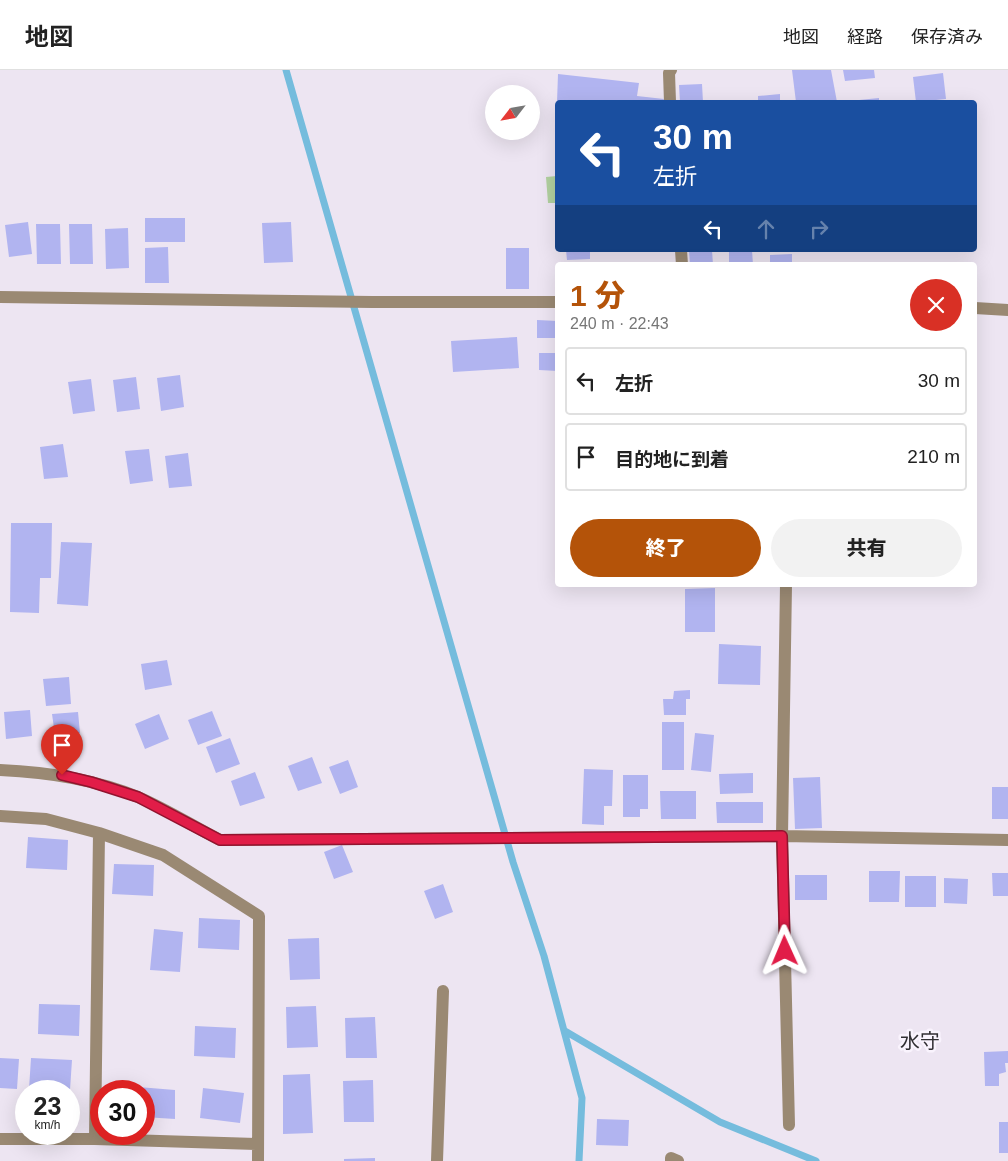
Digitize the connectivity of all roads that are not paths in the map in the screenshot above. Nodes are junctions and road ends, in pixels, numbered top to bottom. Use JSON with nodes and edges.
{"nodes":[{"id":1,"x":671,"y":70,"type":"edge"},
{"id":2,"x":670,"y":100,"type":"edge"},
{"id":3,"x":0,"y":297,"type":"edge"},
{"id":4,"x":555,"y":302,"type":"edge"},
{"id":5,"x":977,"y":308,"type":"edge"},
{"id":6,"x":1008,"y":310,"type":"edge"},
{"id":7,"x":786,"y":587,"type":"edge"},
{"id":8,"x":0,"y":770,"type":"edge"},
{"id":9,"x":0,"y":816,"type":"edge"},
{"id":10,"x":98,"y":832,"type":"junction"},
{"id":11,"x":782,"y":836,"type":"junction"},
{"id":12,"x":1008,"y":840,"type":"edge"},
{"id":13,"x":444,"y":991,"type":"dead end"},
{"id":14,"x":96,"y":1080,"type":"edge"},
{"id":15,"x":789,"y":1125,"type":"dead end"},
{"id":16,"x":0,"y":1139,"type":"edge"},
{"id":17,"x":90,"y":1139,"type":"edge"},
{"id":18,"x":155,"y":1141,"type":"edge"},
{"id":19,"x":258,"y":1144,"type":"junction"},
{"id":20,"x":258,"y":1161,"type":"edge"},
{"id":21,"x":437,"y":1161,"type":"edge"},
{"id":22,"x":671,"y":1161,"type":"edge"},
{"id":23,"x":678,"y":1161,"type":"edge"}],
"edges":[{"from":1,"to":2,"type":"street"},
{"from":3,"to":4,"type":"street"},
{"from":5,"to":6,"type":"street"},
{"from":7,"to":11,"type":"street"},
{"from":8,"to":11,"type":"street"},
{"from":9,"to":10,"type":"street"},
{"from":10,"to":14,"type":"street"},
{"from":10,"to":19,"type":"street"},
{"from":11,"to":12,"type":"street"},
{"from":11,"to":15,"type":"street"},
{"from":13,"to":21,"type":"street"},
{"from":16,"to":17,"type":"street"},
{"from":18,"to":19,"type":"street"},
{"from":19,"to":20,"type":"street"},
{"from":22,"to":23,"type":"street"}]}
